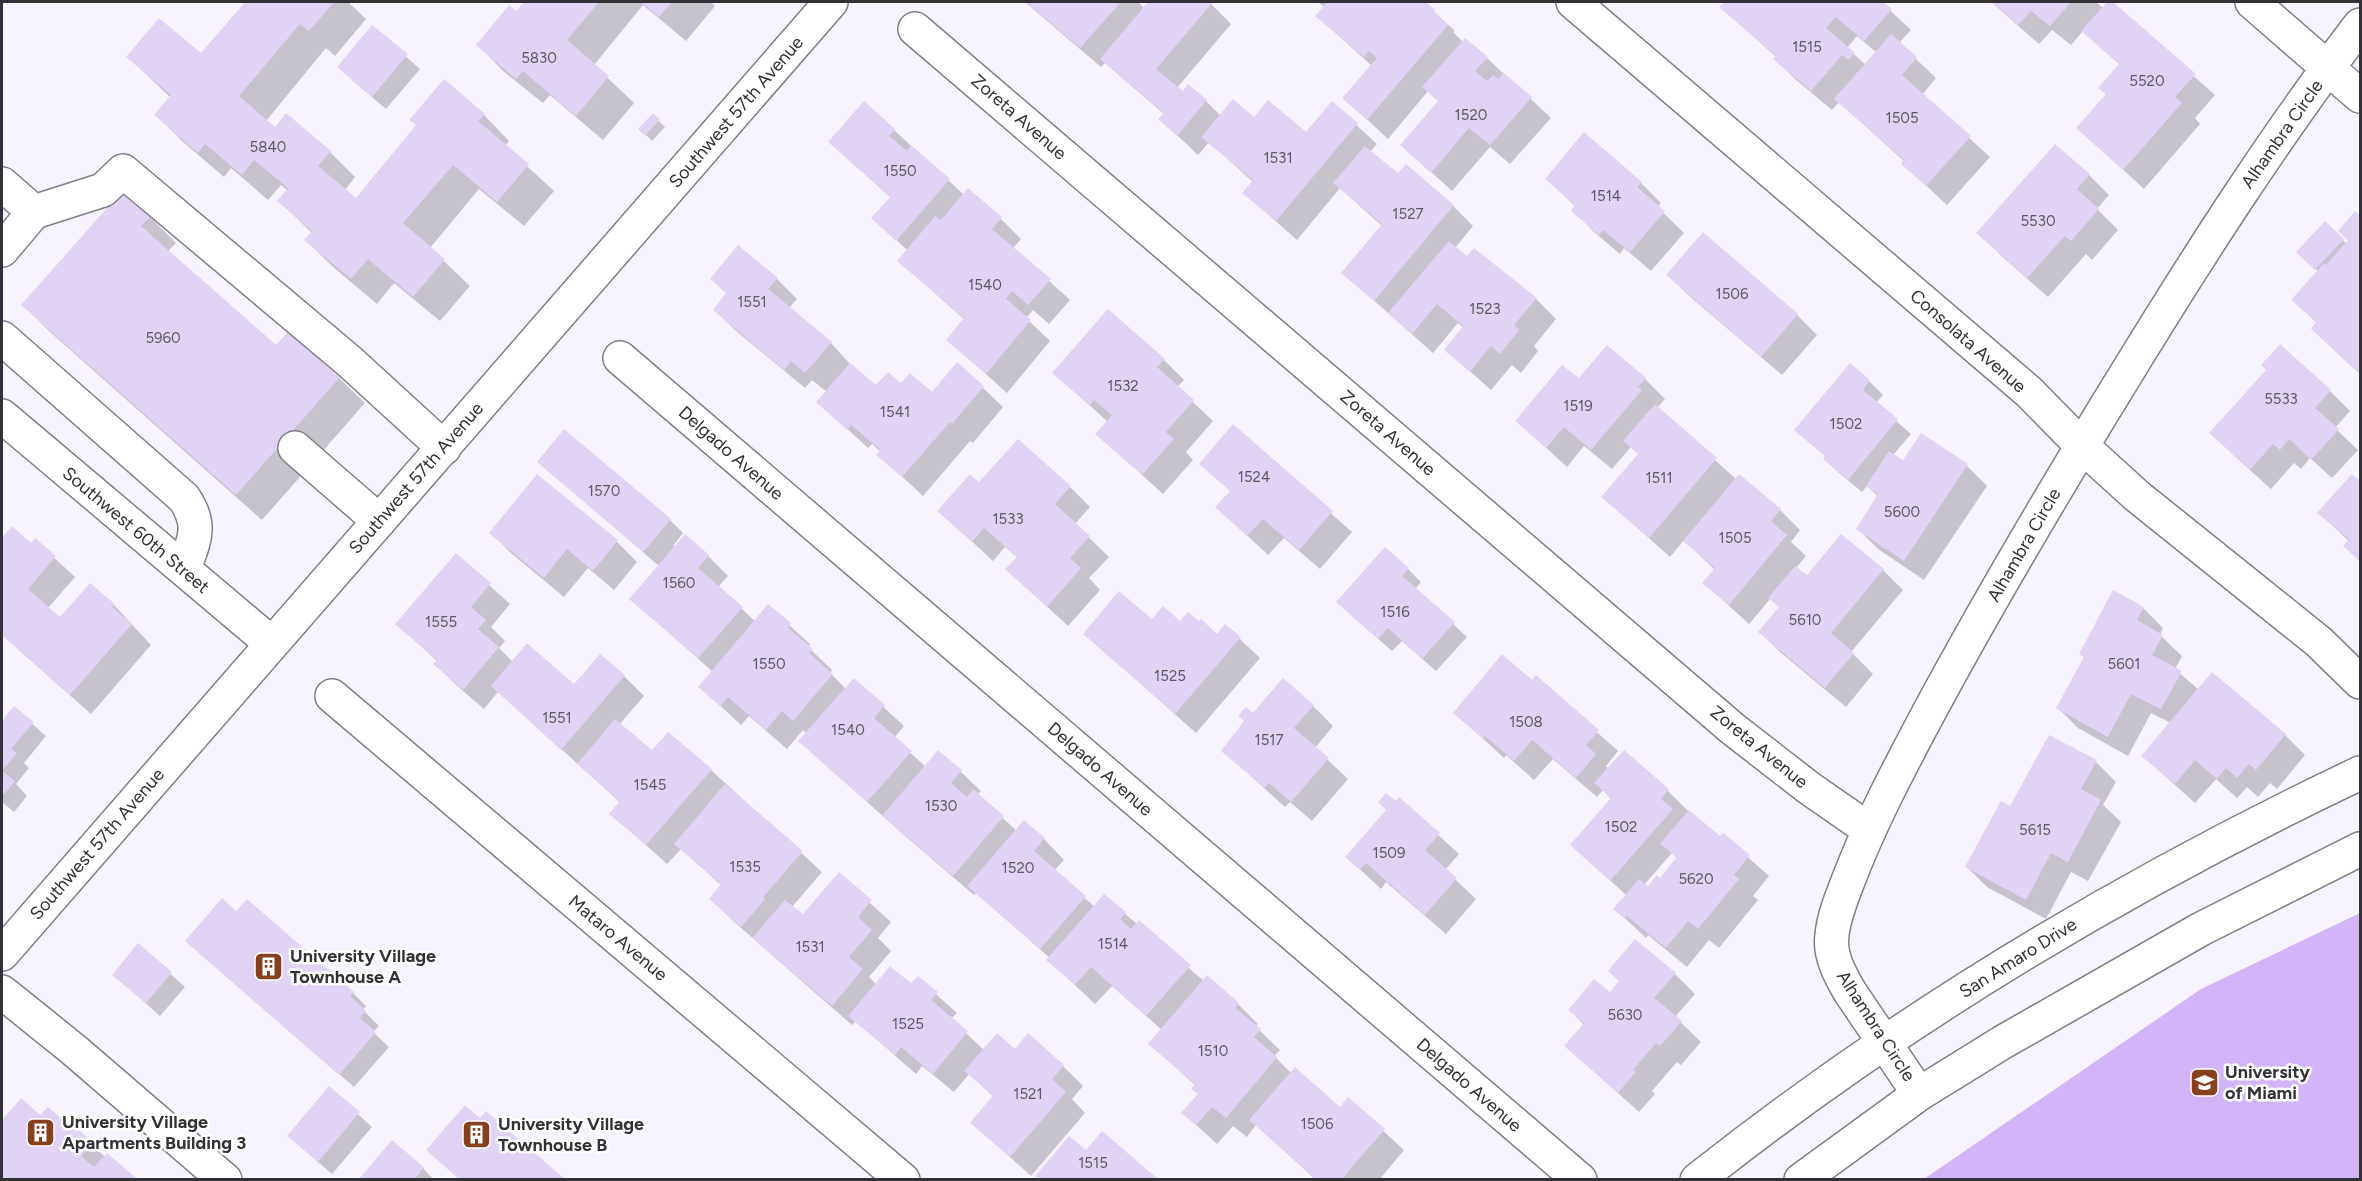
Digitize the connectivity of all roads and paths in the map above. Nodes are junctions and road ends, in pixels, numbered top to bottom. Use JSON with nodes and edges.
{"nodes":[{"id":1,"x":831,"y":2,"type":"edge"},
{"id":2,"x":1573,"y":2,"type":"edge"},
{"id":3,"x":2252,"y":2,"type":"edge"},
{"id":4,"x":2361,"y":25,"type":"edge"},
{"id":5,"x":915,"y":29,"type":"dead end"},
{"id":6,"x":2328,"y":68,"type":"junction"},
{"id":7,"x":2361,"y":96,"type":"edge"},
{"id":8,"x":2,"y":184,"type":"edge"},
{"id":9,"x":34,"y":212,"type":"junction"},
{"id":10,"x":2,"y":250,"type":"edge"},
{"id":11,"x":2,"y":338,"type":"edge"},
{"id":12,"x":620,"y":358,"type":"dead end"},
{"id":13,"x":2,"y":416,"type":"edge"},
{"id":14,"x":2082,"y":446,"type":"junction"},
{"id":15,"x":295,"y":448,"type":"dead end"},
{"id":16,"x":444,"y":448,"type":"junction"},
{"id":17,"x":379,"y":521,"type":"junction"},
{"id":18,"x":183,"y":569,"type":"junction"},
{"id":19,"x":271,"y":643,"type":"junction"},
{"id":20,"x":2361,"y":682,"type":"edge"},
{"id":21,"x":332,"y":696,"type":"dead end"},
{"id":22,"x":2361,"y":773,"type":"edge"},
{"id":23,"x":1868,"y":829,"type":"junction"},
{"id":24,"x":2361,"y":849,"type":"edge"},
{"id":25,"x":2,"y":954,"type":"edge"},
{"id":26,"x":2,"y":992,"type":"edge"},
{"id":27,"x":1885,"y":1043,"type":"junction"},
{"id":28,"x":1919,"y":1094,"type":"junction"},
{"id":29,"x":225,"y":1179,"type":"edge"},
{"id":30,"x":903,"y":1179,"type":"edge"},
{"id":31,"x":1580,"y":1179,"type":"edge"},
{"id":32,"x":1696,"y":1179,"type":"edge"},
{"id":33,"x":1802,"y":1179,"type":"edge"}],
"edges":[{"from":1,"to":16,"type":"street","name":"Southwest 57th Avenue"},
{"from":2,"to":14,"type":"street","name":"Consolata Avenue"},
{"from":3,"to":6,"type":"street"},
{"from":4,"to":6,"type":"street","name":"Alhambra Circle"},
{"from":5,"to":23,"type":"street","name":"Zoreta Avenue"},
{"from":6,"to":7,"type":"street"},
{"from":6,"to":14,"type":"street","name":"Alhambra Circle"},
{"from":8,"to":9,"type":"street"},
{"from":9,"to":10,"type":"street"},
{"from":9,"to":16,"type":"street"},
{"from":11,"to":18,"type":"street"},
{"from":12,"to":31,"type":"street","name":"Delgado Avenue"},
{"from":13,"to":18,"type":"street","name":"Southwest 60th Street"},
{"from":14,"to":20,"type":"street","name":"Consolata Avenue"},
{"from":14,"to":23,"type":"street","name":"Alhambra Circle"},
{"from":15,"to":17,"type":"street"},
{"from":16,"to":17,"type":"street","name":"Southwest 57th Avenue"},
{"from":17,"to":19,"type":"street","name":"Southwest 57th Avenue"},
{"from":18,"to":19,"type":"street","name":"Southwest 60th Street"},
{"from":19,"to":25,"type":"street","name":"Southwest 57th Avenue"},
{"from":21,"to":30,"type":"street","name":"Mataro Avenue"},
{"from":22,"to":27,"type":"street","name":"San Amaro Drive"},
{"from":23,"to":27,"type":"street","name":"Alhambra Circle"},
{"from":24,"to":28,"type":"street"},
{"from":26,"to":29,"type":"street"},
{"from":27,"to":28,"type":"street","name":"Alhambra Circle"},
{"from":27,"to":32,"type":"street","name":"San Amaro Drive"},
{"from":28,"to":33,"type":"street"}]}
